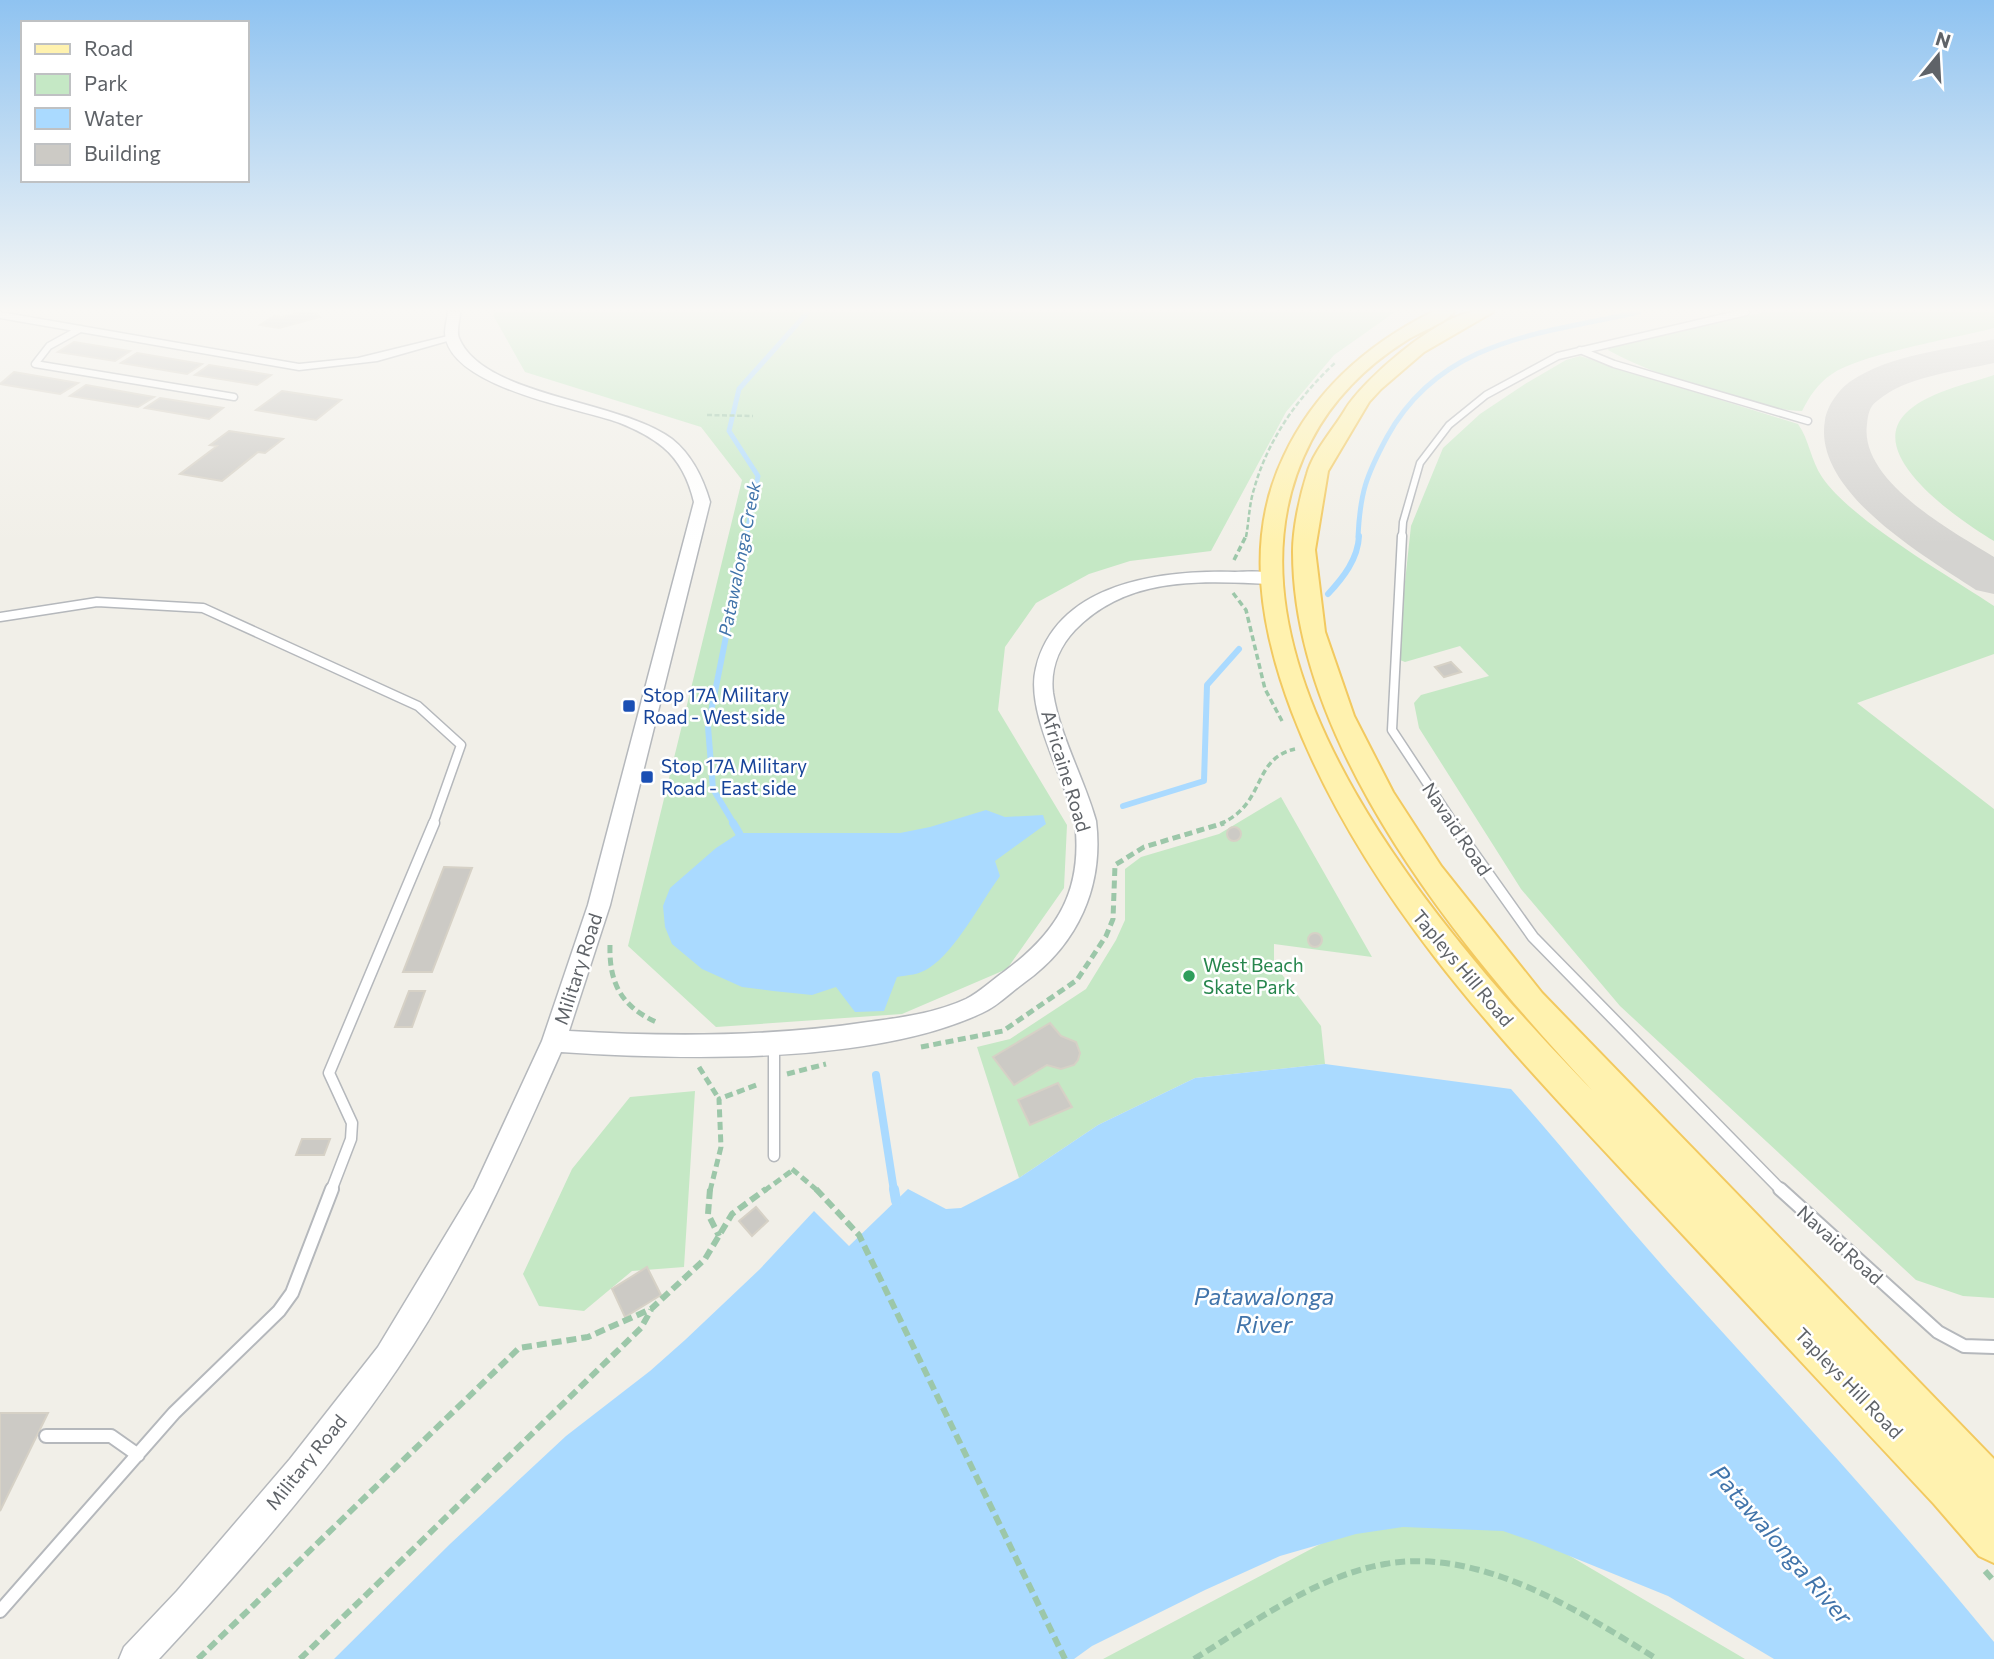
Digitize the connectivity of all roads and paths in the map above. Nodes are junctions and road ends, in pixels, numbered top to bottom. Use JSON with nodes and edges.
{"nodes":[{"id":1,"x":190,"y":389,"type":"edge"},
{"id":2,"x":530,"y":389,"type":"edge"},
{"id":3,"x":1338,"y":389,"type":"edge"},
{"id":4,"x":1370,"y":389,"type":"edge"},
{"id":5,"x":1496,"y":389,"type":"edge"},
{"id":6,"x":1702,"y":389,"type":"edge"},
{"id":7,"x":234,"y":397,"type":"dead end"},
{"id":8,"x":708,"y":415,"type":"dead end"},
{"id":9,"x":752,"y":416,"type":"dead end"},
{"id":10,"x":1808,"y":421,"type":"dead end"},
{"id":11,"x":1308,"y":505,"type":"junction"},
{"id":12,"x":1272,"y":579,"type":"junction"},
{"id":13,"x":0,"y":617,"type":"edge"},
{"id":14,"x":613,"y":932,"type":"dead end"},
{"id":15,"x":661,"y":1024,"type":"dead end"},
{"id":16,"x":555,"y":1041,"type":"junction"},
{"id":17,"x":774,"y":1042,"type":"junction"},
{"id":18,"x":699,"y":1063,"type":"dead end"},
{"id":19,"x":774,"y":1079,"type":"junction"},
{"id":20,"x":719,"y":1099,"type":"junction"},
{"id":21,"x":774,"y":1156,"type":"joint"},
{"id":22,"x":793,"y":1170,"type":"junction"},
{"id":23,"x":719,"y":1236,"type":"junction"},
{"id":24,"x":651,"y":1309,"type":"junction"},
{"id":25,"x":1994,"y":1347,"type":"edge"},
{"id":26,"x":46,"y":1436,"type":"dead end"},
{"id":27,"x":138,"y":1455,"type":"junction"},
{"id":28,"x":1994,"y":1489,"type":"edge"},
{"id":29,"x":1994,"y":1541,"type":"edge"},
{"id":30,"x":0,"y":1611,"type":"edge"},
{"id":31,"x":136,"y":1659,"type":"edge"},
{"id":32,"x":198,"y":1659,"type":"edge"},
{"id":33,"x":300,"y":1659,"type":"edge"},
{"id":34,"x":1065,"y":1659,"type":"edge"},
{"id":35,"x":1194,"y":1659,"type":"edge"},
{"id":36,"x":1657,"y":1659,"type":"edge"}],
"edges":[{"from":1,"to":7,"type":"lane"},
{"from":2,"to":16,"type":"street","name":"Military Road"},
{"from":3,"to":12,"type":"main road","name":"Tapleys Hill Road"},
{"from":4,"to":11,"type":"main road","name":"Tapleys Hill Road"},
{"from":5,"to":25,"type":"lane","name":"Navaid Road"},
{"from":6,"to":10,"type":"lane"},
{"from":8,"to":9,"type":"path"},
{"from":11,"to":12,"type":"main road"},
{"from":11,"to":28,"type":"main road","name":"Tapleys Hill Road"},
{"from":12,"to":17,"type":"street","name":"Africaine Road"},
{"from":12,"to":29,"type":"main road","name":"Tapleys Hill Road"},
{"from":13,"to":27,"type":"lane"},
{"from":14,"to":15,"type":"path"},
{"from":16,"to":17,"type":"street","name":"Africaine Road"},
{"from":16,"to":31,"type":"street","name":"Military Road"},
{"from":17,"to":19,"type":"lane"},
{"from":18,"to":20,"type":"path"},
{"from":19,"to":20,"type":"path"},
{"from":19,"to":21,"type":"lane"},
{"from":20,"to":23,"type":"path"},
{"from":21,"to":22,"type":"path"},
{"from":22,"to":23,"type":"path"},
{"from":22,"to":34,"type":"path"},
{"from":23,"to":24,"type":"path"},
{"from":24,"to":32,"type":"path"},
{"from":24,"to":33,"type":"path"},
{"from":26,"to":27,"type":"lane"},
{"from":27,"to":30,"type":"lane"},
{"from":35,"to":36,"type":"path"}]}
